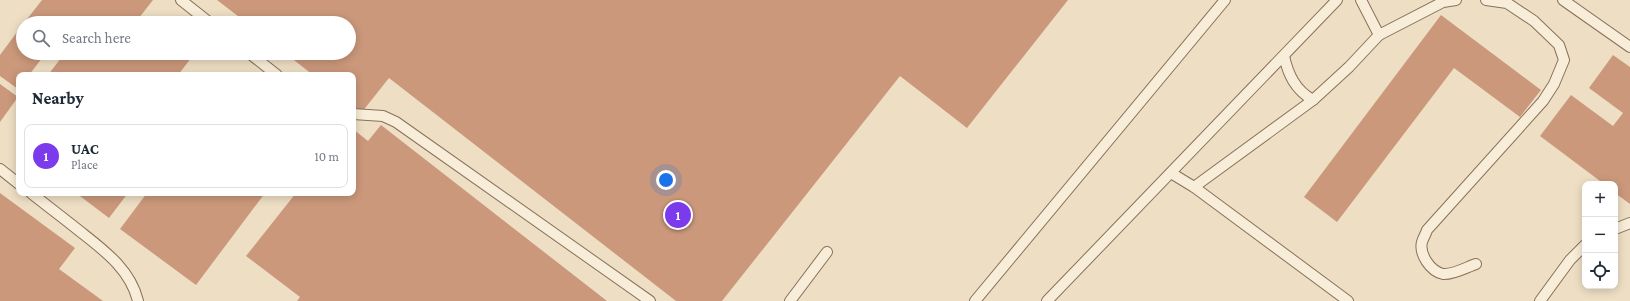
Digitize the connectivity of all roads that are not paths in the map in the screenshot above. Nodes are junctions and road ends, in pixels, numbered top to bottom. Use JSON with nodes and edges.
{"nodes":[{"id":1,"x":181,"y":0,"type":"edge"},
{"id":2,"x":1226,"y":0,"type":"edge"},
{"id":3,"x":1337,"y":0,"type":"edge"},
{"id":4,"x":1361,"y":0,"type":"edge"},
{"id":5,"x":1456,"y":0,"type":"edge"},
{"id":6,"x":1486,"y":0,"type":"edge"},
{"id":7,"x":1563,"y":0,"type":"edge"},
{"id":8,"x":1508,"y":1,"type":"edge"},
{"id":9,"x":201,"y":16,"type":"edge"},
{"id":10,"x":1379,"y":35,"type":"junction"},
{"id":11,"x":1630,"y":46,"type":"edge"},
{"id":12,"x":1284,"y":56,"type":"junction"},
{"id":13,"x":257,"y":60,"type":"edge"},
{"id":14,"x":272,"y":72,"type":"edge"},
{"id":15,"x":1313,"y":100,"type":"junction"},
{"id":16,"x":356,"y":114,"type":"edge"},
{"id":17,"x":0,"y":169,"type":"edge"},
{"id":18,"x":1171,"y":173,"type":"junction"},
{"id":19,"x":16,"y":182,"type":"edge"},
{"id":20,"x":1194,"y":187,"type":"junction"},
{"id":21,"x":34,"y":196,"type":"edge"},
{"id":22,"x":1630,"y":223,"type":"edge"},
{"id":23,"x":1618,"y":228,"type":"edge"},
{"id":24,"x":1582,"y":249,"type":"edge"},
{"id":25,"x":827,"y":252,"type":"dead end"},
{"id":26,"x":1476,"y":264,"type":"dead end"},
{"id":27,"x":138,"y":301,"type":"edge"},
{"id":28,"x":650,"y":301,"type":"edge"},
{"id":29,"x":790,"y":301,"type":"edge"},
{"id":30,"x":975,"y":301,"type":"edge"},
{"id":31,"x":1047,"y":301,"type":"edge"},
{"id":32,"x":1348,"y":301,"type":"edge"},
{"id":33,"x":1540,"y":301,"type":"edge"}],
"edges":[{"from":1,"to":9,"type":"lane"},
{"from":2,"to":30,"type":"lane"},
{"from":3,"to":12,"type":"lane"},
{"from":4,"to":10,"type":"lane"},
{"from":5,"to":10,"type":"lane"},
{"from":6,"to":8,"type":"lane"},
{"from":7,"to":11,"type":"lane"},
{"from":8,"to":26,"type":"lane"},
{"from":10,"to":15,"type":"lane"},
{"from":12,"to":15,"type":"lane"},
{"from":12,"to":18,"type":"lane"},
{"from":13,"to":14,"type":"lane"},
{"from":15,"to":20,"type":"lane"},
{"from":16,"to":28,"type":"lane"},
{"from":17,"to":19,"type":"lane"},
{"from":18,"to":20,"type":"lane"},
{"from":18,"to":31,"type":"lane"},
{"from":20,"to":32,"type":"lane"},
{"from":21,"to":27,"type":"lane"},
{"from":22,"to":23,"type":"lane"},
{"from":24,"to":33,"type":"lane"},
{"from":25,"to":29,"type":"lane"}]}
